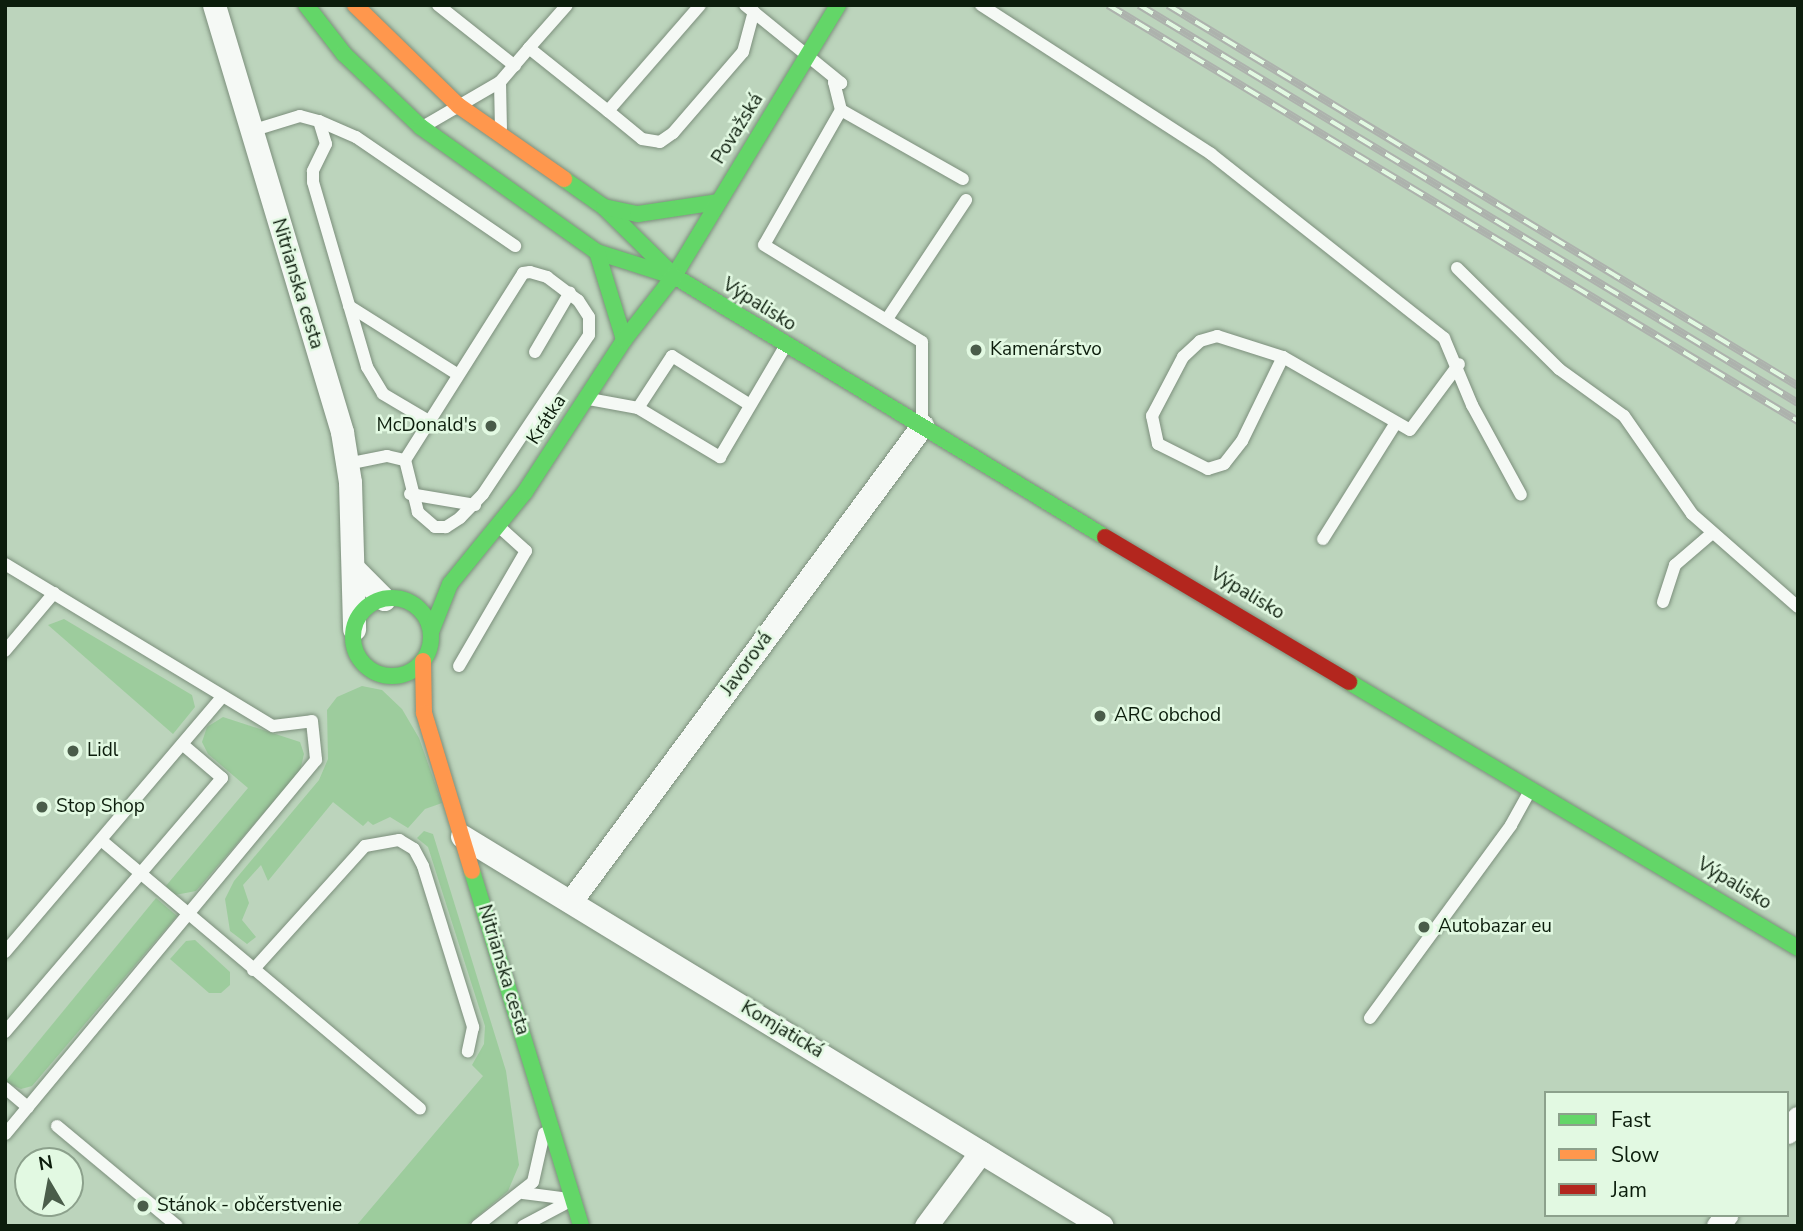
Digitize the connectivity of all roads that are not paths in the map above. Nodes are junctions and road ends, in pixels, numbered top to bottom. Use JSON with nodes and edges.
{"nodes":[{"id":1,"x":214,"y":5,"type":"edge"},
{"id":2,"x":306,"y":5,"type":"edge"},
{"id":3,"x":355,"y":5,"type":"edge"},
{"id":4,"x":438,"y":5,"type":"edge"},
{"id":5,"x":567,"y":5,"type":"edge"},
{"id":6,"x":699,"y":5,"type":"edge"},
{"id":7,"x":838,"y":5,"type":"edge"},
{"id":8,"x":981,"y":5,"type":"edge"},
{"id":9,"x":749,"y":8,"type":"edge"},
{"id":10,"x":529,"y":48,"type":"junction"},
{"id":11,"x":808,"y":56,"type":"junction"},
{"id":12,"x":515,"y":66,"type":"junction"},
{"id":13,"x":500,"y":82,"type":"junction"},
{"id":14,"x":459,"y":106,"type":"junction"},
{"id":15,"x":841,"y":110,"type":"junction"},
{"id":16,"x":608,"y":111,"type":"junction"},
{"id":17,"x":319,"y":121,"type":"junction"},
{"id":18,"x":421,"y":127,"type":"junction"},
{"id":19,"x":251,"y":131,"type":"junction"},
{"id":20,"x":501,"y":137,"type":"junction"},
{"id":21,"x":963,"y":179,"type":"dead end"},
{"id":22,"x":966,"y":200,"type":"dead end"},
{"id":23,"x":717,"y":202,"type":"junction"},
{"id":24,"x":604,"y":207,"type":"junction"},
{"id":25,"x":515,"y":246,"type":"dead end"},
{"id":26,"x":597,"y":252,"type":"junction"},
{"id":27,"x":1457,"y":268,"type":"dead end"},
{"id":28,"x":674,"y":276,"type":"junction"},
{"id":29,"x":569,"y":292,"type":"junction"},
{"id":30,"x":349,"y":306,"type":"junction"},
{"id":31,"x":891,"y":321,"type":"junction"},
{"id":32,"x":624,"y":340,"type":"junction"},
{"id":33,"x":785,"y":347,"type":"junction"},
{"id":34,"x":535,"y":352,"type":"dead end"},
{"id":35,"x":1283,"y":356,"type":"junction"},
{"id":36,"x":1459,"y":365,"type":"junction"},
{"id":37,"x":457,"y":374,"type":"junction"},
{"id":38,"x":586,"y":399,"type":"junction"},
{"id":39,"x":750,"y":405,"type":"junction"},
{"id":40,"x":638,"y":408,"type":"junction"},
{"id":41,"x":427,"y":420,"type":"junction"},
{"id":42,"x":1395,"y":424,"type":"junction"},
{"id":43,"x":922,"y":426,"type":"junction"},
{"id":44,"x":405,"y":460,"type":"junction"},
{"id":45,"x":347,"y":464,"type":"junction"},
{"id":46,"x":410,"y":494,"type":"junction"},
{"id":47,"x":1521,"y":495,"type":"dead end"},
{"id":48,"x":475,"y":505,"type":"junction"},
{"id":49,"x":498,"y":527,"type":"junction"},
{"id":50,"x":1711,"y":534,"type":"junction"},
{"id":51,"x":1323,"y":539,"type":"dead end"},
{"id":52,"x":5,"y":564,"type":"edge"},
{"id":53,"x":353,"y":568,"type":"junction"},
{"id":54,"x":450,"y":584,"type":"junction"},
{"id":55,"x":54,"y":593,"type":"junction"},
{"id":56,"x":395,"y":599,"type":"junction"},
{"id":57,"x":1663,"y":601,"type":"dead end"},
{"id":58,"x":1798,"y":607,"type":"edge"},
{"id":59,"x":354,"y":629,"type":"junction"},
{"id":60,"x":431,"y":632,"type":"junction"},
{"id":61,"x":5,"y":651,"type":"edge"},
{"id":62,"x":423,"y":660,"type":"junction"},
{"id":63,"x":460,"y":666,"type":"dead end"},
{"id":64,"x":391,"y":676,"type":"junction"},
{"id":65,"x":222,"y":697,"type":"junction"},
{"id":66,"x":424,"y":713,"type":"junction"},
{"id":67,"x":182,"y":744,"type":"junction"},
{"id":68,"x":1532,"y":788,"type":"junction"},
{"id":69,"x":462,"y":836,"type":"junction"},
{"id":70,"x":101,"y":840,"type":"junction"},
{"id":71,"x":141,"y":874,"type":"junction"},
{"id":72,"x":571,"y":901,"type":"junction"},
{"id":73,"x":191,"y":916,"type":"junction"},
{"id":74,"x":1798,"y":948,"type":"edge"},
{"id":75,"x":5,"y":952,"type":"edge"},
{"id":76,"x":253,"y":970,"type":"junction"},
{"id":77,"x":1370,"y":1018,"type":"dead end"},
{"id":78,"x":5,"y":1032,"type":"edge"},
{"id":79,"x":468,"y":1051,"type":"dead end"},
{"id":80,"x":5,"y":1088,"type":"edge"},
{"id":81,"x":28,"y":1107,"type":"junction"},
{"id":82,"x":420,"y":1109,"type":"dead end"},
{"id":83,"x":548,"y":1115,"type":"junction"},
{"id":84,"x":57,"y":1126,"type":"dead end"},
{"id":85,"x":5,"y":1134,"type":"edge"},
{"id":86,"x":981,"y":1152,"type":"junction"},
{"id":87,"x":523,"y":1193,"type":"junction"},
{"id":88,"x":573,"y":1199,"type":"junction"},
{"id":89,"x":177,"y":1226,"type":"edge"},
{"id":90,"x":477,"y":1226,"type":"edge"},
{"id":91,"x":523,"y":1226,"type":"edge"},
{"id":92,"x":581,"y":1226,"type":"edge"},
{"id":93,"x":926,"y":1226,"type":"edge"},
{"id":94,"x":1102,"y":1226,"type":"edge"}],
"edges":[{"from":1,"to":19,"type":"street","name":"Nitrianska cesta"},
{"from":2,"to":18,"type":"main road","name":"Výpalisko"},
{"from":3,"to":14,"type":"main road","name":"Výpalisko"},
{"from":4,"to":12,"type":"lane"},
{"from":5,"to":10,"type":"lane"},
{"from":6,"to":16,"type":"lane"},
{"from":7,"to":11,"type":"main road","name":"Považská"},
{"from":8,"to":36,"type":"lane"},
{"from":9,"to":11,"type":"lane"},
{"from":9,"to":16,"type":"lane"},
{"from":10,"to":12,"type":"lane"},
{"from":10,"to":16,"type":"lane"},
{"from":11,"to":15,"type":"lane"},
{"from":11,"to":23,"type":"main road","name":"Považská"},
{"from":12,"to":13,"type":"lane"},
{"from":13,"to":14,"type":"lane"},
{"from":13,"to":20,"type":"lane"},
{"from":14,"to":18,"type":"lane"},
{"from":14,"to":20,"type":"main road","name":"Výpalisko"},
{"from":15,"to":21,"type":"lane"},
{"from":15,"to":31,"type":"lane"},
{"from":17,"to":19,"type":"lane"},
{"from":17,"to":25,"type":"lane"},
{"from":17,"to":30,"type":"lane"},
{"from":18,"to":26,"type":"main road","name":"Výpalisko"},
{"from":19,"to":45,"type":"street","name":"Nitrianska cesta"},
{"from":20,"to":24,"type":"main road","name":"Výpalisko"},
{"from":22,"to":31,"type":"lane"},
{"from":23,"to":24,"type":"main road"},
{"from":23,"to":28,"type":"main road","name":"Považská"},
{"from":24,"to":28,"type":"main road","name":"Výpalisko"},
{"from":26,"to":28,"type":"main road","name":"Výpalisko"},
{"from":26,"to":32,"type":"main road"},
{"from":27,"to":50,"type":"lane"},
{"from":28,"to":32,"type":"main road","name":"Krátka"},
{"from":28,"to":33,"type":"main road","name":"Výpalisko"},
{"from":29,"to":34,"type":"lane"},
{"from":29,"to":37,"type":"lane"},
{"from":29,"to":48,"type":"lane"},
{"from":30,"to":37,"type":"lane"},
{"from":30,"to":41,"type":"lane"},
{"from":31,"to":43,"type":"lane"},
{"from":32,"to":38,"type":"main road","name":"Krátka"},
{"from":33,"to":39,"type":"lane"},
{"from":33,"to":43,"type":"main road","name":"Výpalisko"},
{"from":35,"to":35,"type":"lane"},
{"from":35,"to":42,"type":"lane"},
{"from":36,"to":42,"type":"lane"},
{"from":36,"to":47,"type":"lane"},
{"from":37,"to":41,"type":"lane"},
{"from":38,"to":40,"type":"lane"},
{"from":38,"to":49,"type":"main road","name":"Krátka"},
{"from":39,"to":40,"type":"lane"},
{"from":39,"to":40,"type":"lane"},
{"from":41,"to":44,"type":"lane"},
{"from":42,"to":51,"type":"lane"},
{"from":43,"to":68,"type":"main road","name":"Výpalisko"},
{"from":43,"to":72,"type":"street","name":"Javorová"},
{"from":44,"to":45,"type":"lane"},
{"from":44,"to":46,"type":"lane"},
{"from":45,"to":53,"type":"street","name":"Nitrianska cesta"},
{"from":46,"to":48,"type":"lane"},
{"from":46,"to":48,"type":"lane"},
{"from":49,"to":54,"type":"main road","name":"Krátka"},
{"from":49,"to":63,"type":"lane"},
{"from":50,"to":57,"type":"lane"},
{"from":50,"to":58,"type":"lane"},
{"from":52,"to":55,"type":"lane"},
{"from":53,"to":56,"type":"street"},
{"from":53,"to":59,"type":"street","name":"Nitrianska cesta"},
{"from":54,"to":56,"type":"main road"},
{"from":54,"to":60,"type":"main road","name":"Krátka"},
{"from":55,"to":61,"type":"lane"},
{"from":55,"to":65,"type":"lane"},
{"from":56,"to":59,"type":"main road"},
{"from":56,"to":60,"type":"main road"},
{"from":59,"to":64,"type":"main road"},
{"from":60,"to":62,"type":"main road"},
{"from":62,"to":64,"type":"main road"},
{"from":62,"to":66,"type":"main road","name":"Nitrianska cesta"},
{"from":64,"to":66,"type":"main road","name":"Nitrianska cesta"},
{"from":65,"to":67,"type":"lane"},
{"from":65,"to":73,"type":"lane"},
{"from":66,"to":69,"type":"main road","name":"Nitrianska cesta"},
{"from":67,"to":70,"type":"lane"},
{"from":67,"to":71,"type":"lane"},
{"from":68,"to":74,"type":"main road","name":"Výpalisko"},
{"from":68,"to":77,"type":"lane"},
{"from":69,"to":72,"type":"street","name":"Komjatická"},
{"from":69,"to":83,"type":"main road","name":"Nitrianska cesta"},
{"from":70,"to":71,"type":"lane"},
{"from":70,"to":75,"type":"lane"},
{"from":71,"to":73,"type":"lane"},
{"from":71,"to":78,"type":"lane"},
{"from":72,"to":86,"type":"street","name":"Komjatická"},
{"from":73,"to":76,"type":"lane"},
{"from":73,"to":81,"type":"lane"},
{"from":76,"to":79,"type":"lane"},
{"from":76,"to":82,"type":"lane"},
{"from":80,"to":81,"type":"lane"},
{"from":81,"to":85,"type":"lane"},
{"from":83,"to":87,"type":"lane"},
{"from":83,"to":88,"type":"main road","name":"Nitrianska cesta"},
{"from":84,"to":89,"type":"lane"},
{"from":86,"to":93,"type":"street"},
{"from":86,"to":94,"type":"street","name":"Komjatická"},
{"from":87,"to":88,"type":"lane"},
{"from":87,"to":90,"type":"lane"},
{"from":88,"to":91,"type":"lane"},
{"from":88,"to":92,"type":"main road","name":"Nitrianska cesta"}]}
